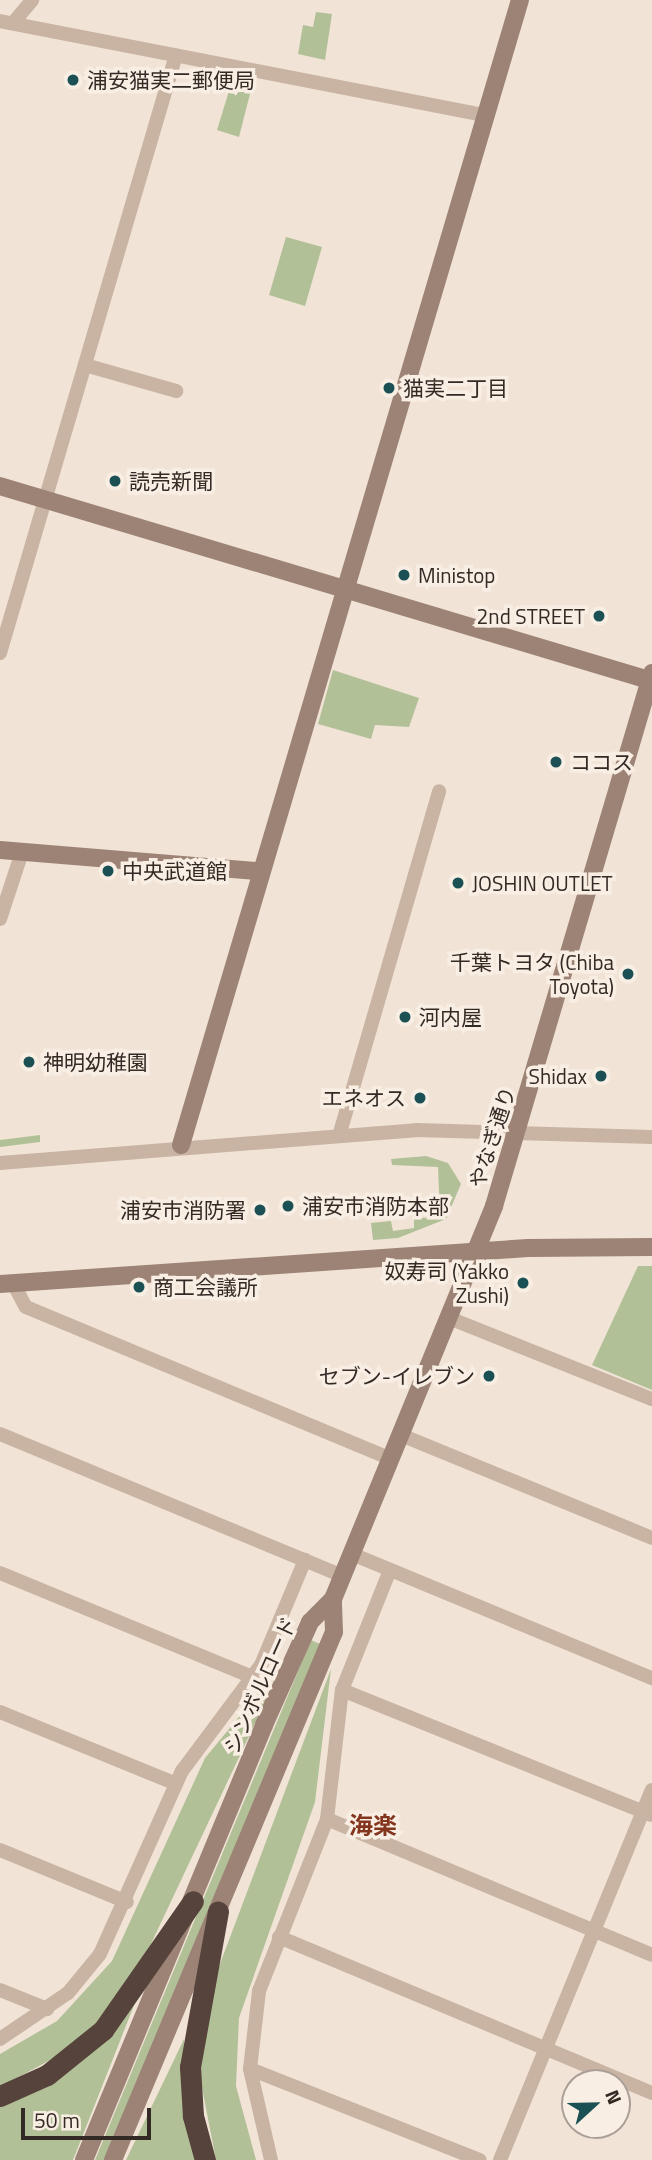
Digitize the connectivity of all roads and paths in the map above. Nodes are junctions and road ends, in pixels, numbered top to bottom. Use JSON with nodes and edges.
{"nodes":[{"id":1,"x":32,"y":0,"type":"edge"},
{"id":2,"x":520,"y":0,"type":"edge"},
{"id":3,"x":7,"y":22,"type":"edge"},
{"id":4,"x":176,"y":55,"type":"junction"},
{"id":5,"x":483,"y":115,"type":"junction"},
{"id":6,"x":85,"y":365,"type":"junction"},
{"id":7,"x":176,"y":391,"type":"dead end"},
{"id":8,"x":0,"y":486,"type":"edge"},
{"id":9,"x":45,"y":500,"type":"junction"},
{"id":10,"x":343,"y":588,"type":"junction"},
{"id":11,"x":0,"y":653,"type":"edge"},
{"id":12,"x":651,"y":678,"type":"edge"},
{"id":13,"x":439,"y":792,"type":"dead end"},
{"id":14,"x":0,"y":850,"type":"edge"},
{"id":15,"x":22,"y":852,"type":"junction"},
{"id":16,"x":258,"y":871,"type":"junction"},
{"id":17,"x":0,"y":919,"type":"edge"},
{"id":18,"x":518,"y":1135,"type":"junction"},
{"id":19,"x":338,"y":1136,"type":"junction"},
{"id":20,"x":652,"y":1137,"type":"edge"},
{"id":21,"x":181,"y":1145,"type":"junction"},
{"id":22,"x":0,"y":1163,"type":"edge"},
{"id":23,"x":652,"y":1247,"type":"edge"},
{"id":24,"x":476,"y":1252,"type":"junction"},
{"id":25,"x":6,"y":1283,"type":"edge"},
{"id":26,"x":449,"y":1318,"type":"junction"},
{"id":27,"x":652,"y":1399,"type":"edge"},
{"id":28,"x":0,"y":1434,"type":"edge"},
{"id":29,"x":401,"y":1436,"type":"junction"},
{"id":30,"x":391,"y":1459,"type":"junction"},
{"id":31,"x":652,"y":1538,"type":"edge"},
{"id":32,"x":352,"y":1554,"type":"junction"},
{"id":33,"x":305,"y":1560,"type":"junction"},
{"id":34,"x":390,"y":1570,"type":"junction"},
{"id":35,"x":0,"y":1573,"type":"edge"},
{"id":36,"x":343,"y":1576,"type":"junction"},
{"id":37,"x":333,"y":1599,"type":"junction"},
{"id":38,"x":252,"y":1677,"type":"junction"},
{"id":39,"x":652,"y":1678,"type":"edge"},
{"id":40,"x":342,"y":1690,"type":"junction"},
{"id":41,"x":0,"y":1712,"type":"edge"},
{"id":42,"x":176,"y":1784,"type":"junction"},
{"id":43,"x":652,"y":1790,"type":"edge"},
{"id":44,"x":648,"y":1814,"type":"edge"},
{"id":45,"x":327,"y":1819,"type":"junction"},
{"id":46,"x":0,"y":1850,"type":"edge"},
{"id":47,"x":193,"y":1900,"type":"junction"},
{"id":48,"x":127,"y":1902,"type":"junction"},
{"id":49,"x":218,"y":1911,"type":"junction"},
{"id":50,"x":594,"y":1932,"type":"junction"},
{"id":51,"x":279,"y":1937,"type":"junction"},
{"id":52,"x":652,"y":1955,"type":"edge"},
{"id":53,"x":0,"y":1990,"type":"edge"},
{"id":54,"x":47,"y":2009,"type":"junction"},
{"id":55,"x":0,"y":2039,"type":"edge"},
{"id":56,"x":546,"y":2049,"type":"junction"},
{"id":57,"x":250,"y":2069,"type":"junction"},
{"id":58,"x":652,"y":2093,"type":"edge"},
{"id":59,"x":0,"y":2096,"type":"edge"},
{"id":60,"x":85,"y":2160,"type":"edge"},
{"id":61,"x":113,"y":2160,"type":"edge"},
{"id":62,"x":205,"y":2160,"type":"edge"},
{"id":63,"x":271,"y":2160,"type":"edge"},
{"id":64,"x":480,"y":2160,"type":"edge"},
{"id":65,"x":500,"y":2160,"type":"edge"}],
"edges":[{"from":1,"to":3,"type":"street"},
{"from":2,"to":5,"type":"street"},
{"from":3,"to":4,"type":"street"},
{"from":4,"to":5,"type":"street"},
{"from":4,"to":6,"type":"street"},
{"from":5,"to":10,"type":"street"},
{"from":6,"to":7,"type":"street"},
{"from":6,"to":9,"type":"street"},
{"from":8,"to":9,"type":"street"},
{"from":9,"to":10,"type":"street"},
{"from":9,"to":11,"type":"street"},
{"from":10,"to":12,"type":"street"},
{"from":10,"to":16,"type":"street"},
{"from":12,"to":18,"type":"street","name":"やなぎ通り"},
{"from":13,"to":19,"type":"street"},
{"from":14,"to":15,"type":"street"},
{"from":15,"to":16,"type":"street"},
{"from":15,"to":17,"type":"street"},
{"from":16,"to":21,"type":"street"},
{"from":18,"to":19,"type":"street"},
{"from":18,"to":20,"type":"street"},
{"from":18,"to":24,"type":"street","name":"やなぎ通り"},
{"from":19,"to":21,"type":"street"},
{"from":21,"to":22,"type":"street"},
{"from":23,"to":24,"type":"street"},
{"from":24,"to":25,"type":"street"},
{"from":24,"to":26,"type":"street","name":"やなぎ通り"},
{"from":25,"to":30,"type":"street"},
{"from":26,"to":27,"type":"street"},
{"from":26,"to":29,"type":"street","name":"やなぎ通り"},
{"from":28,"to":33,"type":"street"},
{"from":29,"to":30,"type":"street","name":"やなぎ通り"},
{"from":29,"to":31,"type":"street"},
{"from":30,"to":32,"type":"street","name":"やなぎ通り"},
{"from":32,"to":34,"type":"street"},
{"from":32,"to":36,"type":"street","name":"やなぎ通り"},
{"from":33,"to":36,"type":"street"},
{"from":33,"to":38,"type":"street"},
{"from":34,"to":39,"type":"street"},
{"from":34,"to":40,"type":"street"},
{"from":35,"to":38,"type":"street"},
{"from":36,"to":37,"type":"street","name":"やなぎ通り"},
{"from":37,"to":47,"type":"street","name":"シンボルロード"},
{"from":37,"to":49,"type":"street"},
{"from":38,"to":42,"type":"street"},
{"from":40,"to":44,"type":"street"},
{"from":40,"to":45,"type":"street"},
{"from":41,"to":42,"type":"street"},
{"from":42,"to":48,"type":"street"},
{"from":43,"to":44,"type":"street"},
{"from":44,"to":50,"type":"street"},
{"from":45,"to":50,"type":"street"},
{"from":45,"to":51,"type":"street"},
{"from":46,"to":48,"type":"street"},
{"from":47,"to":59,"type":"highway"},
{"from":47,"to":60,"type":"street","name":"シンボルロード"},
{"from":48,"to":54,"type":"street"},
{"from":49,"to":61,"type":"street"},
{"from":49,"to":62,"type":"highway"},
{"from":50,"to":52,"type":"street"},
{"from":50,"to":56,"type":"street"},
{"from":51,"to":56,"type":"street"},
{"from":51,"to":57,"type":"street"},
{"from":53,"to":54,"type":"street"},
{"from":54,"to":55,"type":"street"},
{"from":56,"to":58,"type":"street"},
{"from":56,"to":65,"type":"street"},
{"from":57,"to":63,"type":"street"},
{"from":57,"to":64,"type":"street"}]}
